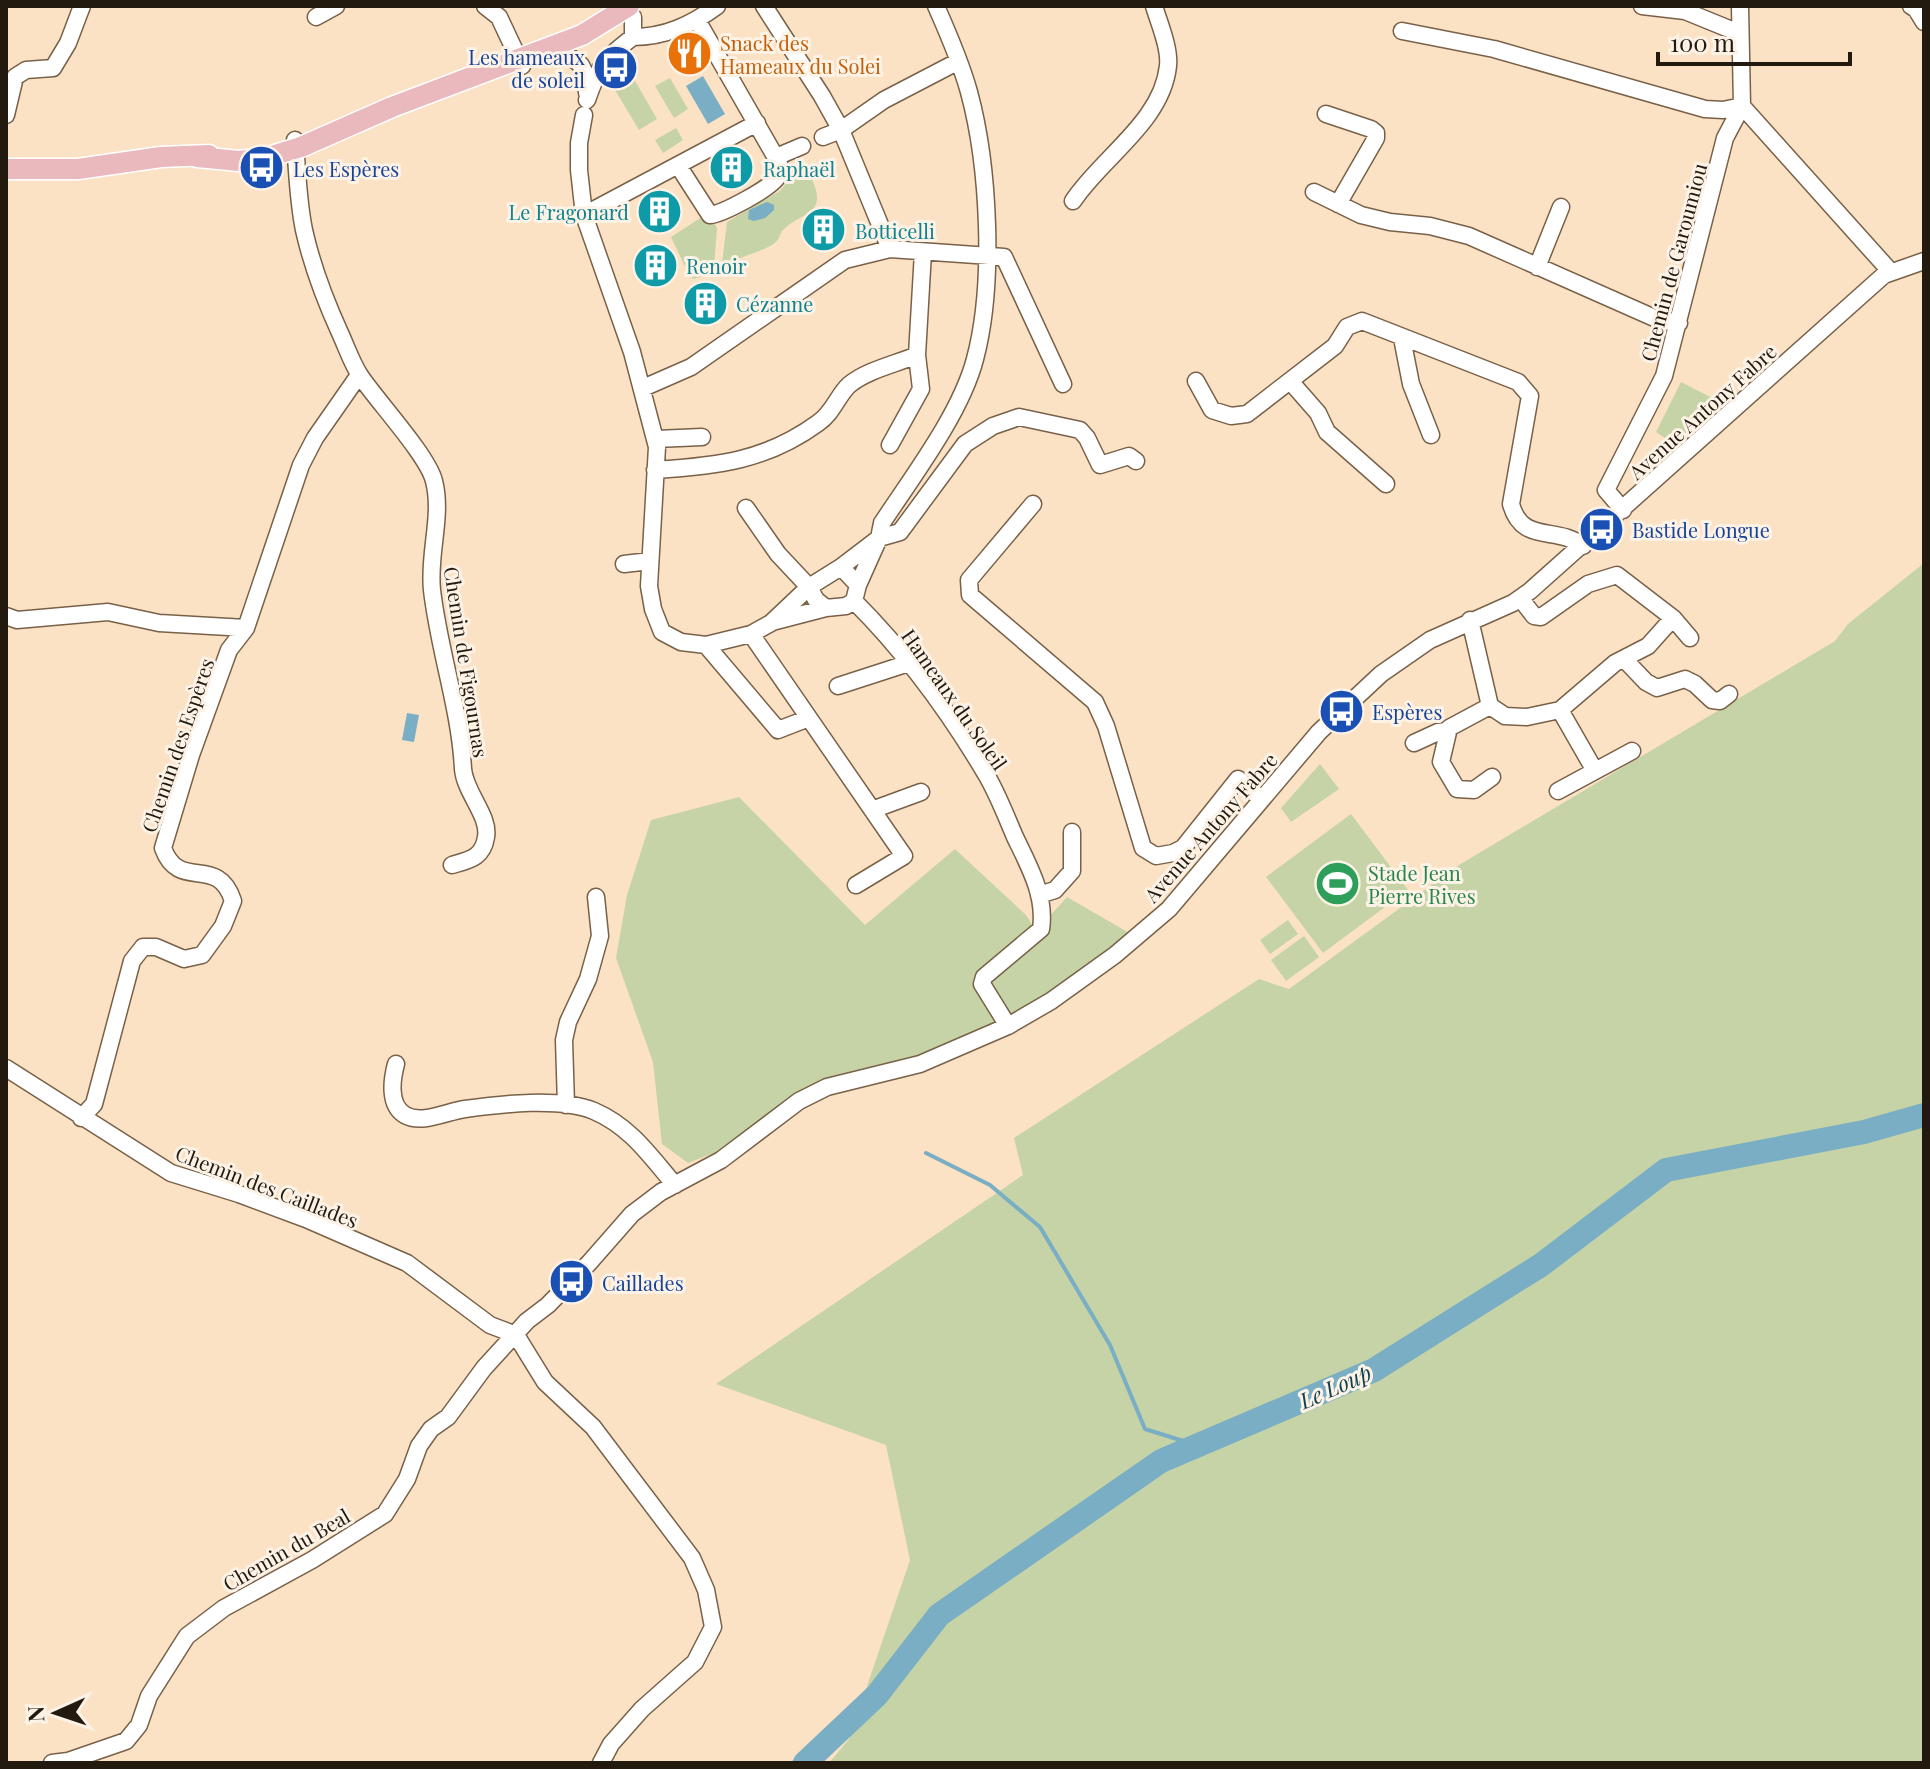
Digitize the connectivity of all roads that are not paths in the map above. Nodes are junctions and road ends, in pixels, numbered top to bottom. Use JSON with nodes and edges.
{"nodes":[{"id":1,"x":82,"y":6,"type":"edge"},
{"id":2,"x":336,"y":6,"type":"edge"},
{"id":3,"x":485,"y":6,"type":"edge"},
{"id":4,"x":717,"y":6,"type":"edge"},
{"id":5,"x":764,"y":6,"type":"edge"},
{"id":6,"x":936,"y":6,"type":"edge"},
{"id":7,"x":1154,"y":6,"type":"edge"},
{"id":8,"x":1642,"y":6,"type":"edge"},
{"id":9,"x":1740,"y":6,"type":"edge"},
{"id":10,"x":1911,"y":6,"type":"edge"},
{"id":11,"x":316,"y":17,"type":"dead end"},
{"id":12,"x":635,"y":17,"type":"edge"},
{"id":13,"x":697,"y":20,"type":"junction"},
{"id":14,"x":1924,"y":22,"type":"edge"},
{"id":15,"x":1402,"y":31,"type":"dead end"},
{"id":16,"x":1739,"y":33,"type":"junction"},
{"id":17,"x":560,"y":54,"type":"junction"},
{"id":18,"x":957,"y":62,"type":"junction"},
{"id":19,"x":520,"y":63,"type":"junction"},
{"id":20,"x":1742,"y":106,"type":"junction"},
{"id":21,"x":1326,"y":114,"type":"dead end"},
{"id":22,"x":6,"y":115,"type":"edge"},
{"id":23,"x":584,"y":115,"type":"dead end"},
{"id":24,"x":757,"y":123,"type":"junction"},
{"id":25,"x":841,"y":130,"type":"junction"},
{"id":26,"x":823,"y":137,"type":"dead end"},
{"id":27,"x":295,"y":144,"type":"junction"},
{"id":28,"x":802,"y":146,"type":"dead end"},
{"id":29,"x":776,"y":157,"type":"junction"},
{"id":30,"x":679,"y":167,"type":"junction"},
{"id":31,"x":6,"y":169,"type":"edge"},
{"id":32,"x":1314,"y":192,"type":"dead end"},
{"id":33,"x":1073,"y":201,"type":"dead end"},
{"id":34,"x":1338,"y":204,"type":"junction"},
{"id":35,"x":1561,"y":207,"type":"dead end"},
{"id":36,"x":584,"y":215,"type":"junction"},
{"id":37,"x":890,"y":249,"type":"junction"},
{"id":38,"x":923,"y":252,"type":"junction"},
{"id":39,"x":987,"y":255,"type":"junction"},
{"id":40,"x":1924,"y":261,"type":"edge"},
{"id":41,"x":1537,"y":267,"type":"junction"},
{"id":42,"x":1890,"y":271,"type":"junction"},
{"id":43,"x":1679,"y":323,"type":"junction"},
{"id":44,"x":1402,"y":338,"type":"junction"},
{"id":45,"x":917,"y":355,"type":"junction"},
{"id":46,"x":359,"y":375,"type":"junction"},
{"id":47,"x":1196,"y":381,"type":"dead end"},
{"id":48,"x":1290,"y":381,"type":"junction"},
{"id":49,"x":1063,"y":384,"type":"dead end"},
{"id":50,"x":643,"y":388,"type":"junction"},
{"id":51,"x":1431,"y":435,"type":"dead end"},
{"id":52,"x":702,"y":437,"type":"dead end"},
{"id":53,"x":656,"y":439,"type":"junction"},
{"id":54,"x":890,"y":445,"type":"dead end"},
{"id":55,"x":1136,"y":461,"type":"dead end"},
{"id":56,"x":655,"y":470,"type":"junction"},
{"id":57,"x":1386,"y":484,"type":"dead end"},
{"id":58,"x":1033,"y":504,"type":"dead end"},
{"id":59,"x":746,"y":508,"type":"dead end"},
{"id":60,"x":1623,"y":510,"type":"junction"},
{"id":61,"x":879,"y":538,"type":"junction"},
{"id":62,"x":1583,"y":546,"type":"junction"},
{"id":63,"x":650,"y":561,"type":"junction"},
{"id":64,"x":624,"y":564,"type":"dead end"},
{"id":65,"x":841,"y":567,"type":"junction"},
{"id":66,"x":809,"y":587,"type":"junction"},
{"id":67,"x":856,"y":593,"type":"junction"},
{"id":68,"x":1520,"y":598,"type":"junction"},
{"id":69,"x":826,"y":608,"type":"junction"},
{"id":70,"x":6,"y":616,"type":"edge"},
{"id":71,"x":1673,"y":618,"type":"junction"},
{"id":72,"x":1470,"y":620,"type":"junction"},
{"id":73,"x":771,"y":623,"type":"junction"},
{"id":74,"x":246,"y":628,"type":"junction"},
{"id":75,"x":751,"y":634,"type":"junction"},
{"id":76,"x":1690,"y":638,"type":"dead end"},
{"id":77,"x":706,"y":645,"type":"junction"},
{"id":78,"x":1624,"y":659,"type":"junction"},
{"id":79,"x":909,"y":663,"type":"junction"},
{"id":80,"x":838,"y":686,"type":"dead end"},
{"id":81,"x":1729,"y":694,"type":"dead end"},
{"id":82,"x":1490,"y":706,"type":"junction"},
{"id":83,"x":1560,"y":710,"type":"junction"},
{"id":84,"x":809,"y":718,"type":"junction"},
{"id":85,"x":1448,"y":731,"type":"junction"},
{"id":86,"x":1414,"y":743,"type":"dead end"},
{"id":87,"x":1632,"y":751,"type":"dead end"},
{"id":88,"x":1595,"y":771,"type":"junction"},
{"id":89,"x":1492,"y":777,"type":"dead end"},
{"id":90,"x":1558,"y":791,"type":"dead end"},
{"id":91,"x":921,"y":792,"type":"dead end"},
{"id":92,"x":1261,"y":799,"type":"junction"},
{"id":93,"x":872,"y":810,"type":"junction"},
{"id":94,"x":1072,"y":832,"type":"dead end"},
{"id":95,"x":452,"y":865,"type":"dead end"},
{"id":96,"x":856,"y":885,"type":"dead end"},
{"id":97,"x":1039,"y":895,"type":"junction"},
{"id":98,"x":596,"y":897,"type":"dead end"},
{"id":99,"x":1008,"y":1026,"type":"junction"},
{"id":100,"x":396,"y":1064,"type":"dead end"},
{"id":101,"x":6,"y":1068,"type":"edge"},
{"id":102,"x":566,"y":1105,"type":"junction"},
{"id":103,"x":81,"y":1118,"type":"junction"},
{"id":104,"x":675,"y":1185,"type":"junction"},
{"id":105,"x":522,"y":1344,"type":"junction"},
{"id":106,"x":52,"y":1763,"type":"edge"},
{"id":107,"x":601,"y":1763,"type":"edge"}],
"edges":[{"from":1,"to":22,"type":"street"},
{"from":2,"to":11,"type":"street"},
{"from":3,"to":19,"type":"street"},
{"from":4,"to":13,"type":"street"},
{"from":5,"to":25,"type":"street"},
{"from":6,"to":18,"type":"street"},
{"from":7,"to":33,"type":"street"},
{"from":8,"to":16,"type":"street"},
{"from":9,"to":16,"type":"street"},
{"from":10,"to":14,"type":"street"},
{"from":12,"to":13,"type":"street"},
{"from":12,"to":17,"type":"main road"},
{"from":12,"to":17,"type":"street"},
{"from":12,"to":19,"type":"main road"},
{"from":13,"to":24,"type":"street"},
{"from":15,"to":20,"type":"street"},
{"from":16,"to":20,"type":"street"},
{"from":17,"to":19,"type":"main road"},
{"from":18,"to":25,"type":"street"},
{"from":18,"to":39,"type":"street"},
{"from":19,"to":27,"type":"main road"},
{"from":20,"to":42,"type":"street"},
{"from":20,"to":43,"type":"street","name":"Chemin de Garoumiou"},
{"from":21,"to":34,"type":"street"},
{"from":23,"to":36,"type":"street"},
{"from":24,"to":29,"type":"street"},
{"from":24,"to":30,"type":"street"},
{"from":25,"to":26,"type":"street"},
{"from":25,"to":37,"type":"street"},
{"from":27,"to":31,"type":"main road"},
{"from":27,"to":46,"type":"street","name":"Chemin de Figournas"},
{"from":28,"to":29,"type":"street"},
{"from":29,"to":30,"type":"street"},
{"from":30,"to":36,"type":"street"},
{"from":32,"to":34,"type":"street"},
{"from":34,"to":41,"type":"street"},
{"from":35,"to":41,"type":"street"},
{"from":36,"to":50,"type":"street"},
{"from":37,"to":38,"type":"street"},
{"from":37,"to":50,"type":"street"},
{"from":38,"to":39,"type":"street"},
{"from":38,"to":45,"type":"street"},
{"from":39,"to":49,"type":"street"},
{"from":39,"to":61,"type":"street"},
{"from":40,"to":42,"type":"street"},
{"from":41,"to":43,"type":"street"},
{"from":42,"to":60,"type":"street","name":"Avenue Antony Fabre"},
{"from":43,"to":60,"type":"street","name":"Chemin de Garoumiou"},
{"from":44,"to":48,"type":"street"},
{"from":44,"to":51,"type":"street"},
{"from":44,"to":62,"type":"street"},
{"from":45,"to":54,"type":"street"},
{"from":45,"to":56,"type":"street"},
{"from":46,"to":74,"type":"street","name":"Chemin des Espères"},
{"from":46,"to":95,"type":"street","name":"Chemin de Figournas"},
{"from":47,"to":48,"type":"street"},
{"from":48,"to":57,"type":"street"},
{"from":50,"to":53,"type":"street"},
{"from":52,"to":53,"type":"street"},
{"from":53,"to":56,"type":"street"},
{"from":55,"to":61,"type":"street"},
{"from":56,"to":63,"type":"street"},
{"from":58,"to":92,"type":"street"},
{"from":59,"to":66,"type":"street"},
{"from":60,"to":62,"type":"street","name":"Avenue Antony Fabre"},
{"from":61,"to":65,"type":"street"},
{"from":61,"to":67,"type":"street"},
{"from":62,"to":68,"type":"street","name":"Avenue Antony Fabre"},
{"from":63,"to":64,"type":"street"},
{"from":63,"to":77,"type":"street"},
{"from":65,"to":66,"type":"street"},
{"from":65,"to":67,"type":"street","name":"Hameaux du Soleil"},
{"from":66,"to":69,"type":"street"},
{"from":66,"to":73,"type":"street"},
{"from":67,"to":69,"type":"street"},
{"from":67,"to":79,"type":"street","name":"Hameaux du Soleil"},
{"from":68,"to":71,"type":"street"},
{"from":68,"to":72,"type":"street","name":"Avenue Antony Fabre"},
{"from":69,"to":73,"type":"street"},
{"from":70,"to":74,"type":"street"},
{"from":71,"to":76,"type":"street"},
{"from":71,"to":78,"type":"street"},
{"from":72,"to":82,"type":"street"},
{"from":72,"to":92,"type":"street","name":"Avenue Antony Fabre"},
{"from":73,"to":75,"type":"street"},
{"from":74,"to":103,"type":"street","name":"Chemin des Espères"},
{"from":75,"to":77,"type":"street"},
{"from":75,"to":84,"type":"street"},
{"from":77,"to":84,"type":"street"},
{"from":78,"to":81,"type":"street"},
{"from":78,"to":83,"type":"street"},
{"from":79,"to":80,"type":"street"},
{"from":79,"to":97,"type":"street","name":"Hameaux du Soleil"},
{"from":82,"to":83,"type":"street"},
{"from":82,"to":85,"type":"street"},
{"from":83,"to":88,"type":"street"},
{"from":84,"to":93,"type":"street"},
{"from":85,"to":86,"type":"street"},
{"from":85,"to":89,"type":"street"},
{"from":87,"to":88,"type":"street"},
{"from":88,"to":90,"type":"street"},
{"from":91,"to":93,"type":"street"},
{"from":92,"to":99,"type":"street","name":"Avenue Antony Fabre"},
{"from":93,"to":96,"type":"street"},
{"from":94,"to":97,"type":"street"},
{"from":97,"to":99,"type":"street","name":"Hameaux du Soleil"},
{"from":98,"to":102,"type":"street"},
{"from":99,"to":104,"type":"street","name":"Avenue Antony Fabre"},
{"from":100,"to":102,"type":"street"},
{"from":101,"to":103,"type":"street","name":"Chemin des Caillades"},
{"from":102,"to":104,"type":"street"},
{"from":103,"to":105,"type":"street","name":"Chemin des Caillades"},
{"from":104,"to":105,"type":"street","name":"Avenue Antony Fabre"},
{"from":105,"to":106,"type":"street","name":"Chemin du Beal"},
{"from":105,"to":107,"type":"street"}]}
